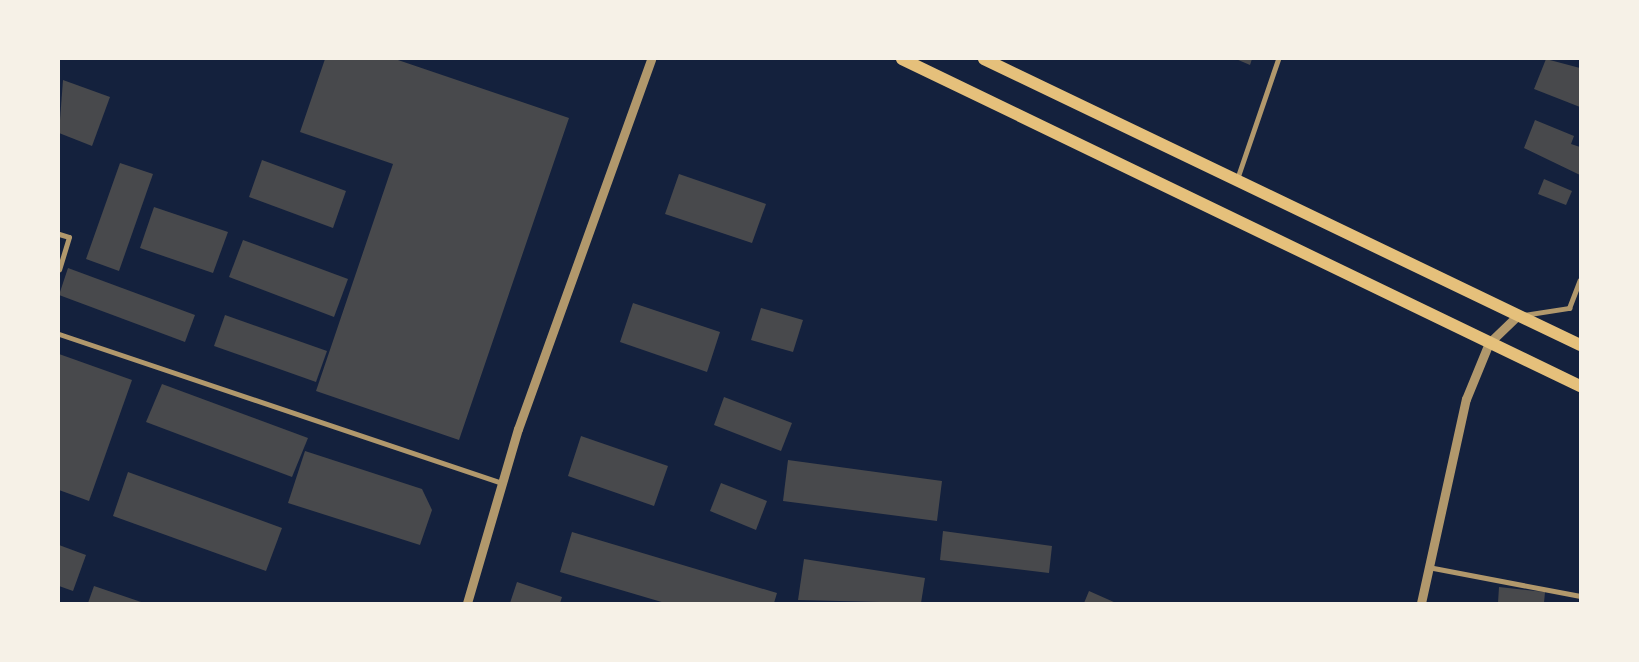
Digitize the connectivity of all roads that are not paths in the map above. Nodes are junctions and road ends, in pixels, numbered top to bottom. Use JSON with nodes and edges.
{"nodes":[{"id":1,"x":651,"y":59,"type":"edge"},
{"id":2,"x":902,"y":59,"type":"edge"},
{"id":3,"x":984,"y":59,"type":"edge"},
{"id":4,"x":1278,"y":59,"type":"edge"},
{"id":5,"x":1237,"y":179,"type":"junction"},
{"id":6,"x":59,"y":234,"type":"edge"},
{"id":7,"x":59,"y":270,"type":"edge"},
{"id":8,"x":1580,"y":280,"type":"edge"},
{"id":9,"x":1517,"y":316,"type":"junction"},
{"id":10,"x":59,"y":334,"type":"edge"},
{"id":11,"x":1489,"y":343,"type":"junction"},
{"id":12,"x":1580,"y":345,"type":"edge"},
{"id":13,"x":1580,"y":386,"type":"edge"},
{"id":14,"x":502,"y":483,"type":"junction"},
{"id":15,"x":1427,"y":566,"type":"junction"},
{"id":16,"x":1580,"y":596,"type":"edge"},
{"id":17,"x":467,"y":603,"type":"edge"},
{"id":18,"x":1421,"y":603,"type":"edge"}],
"edges":[{"from":1,"to":14,"type":"street"},
{"from":2,"to":11,"type":"main road"},
{"from":3,"to":5,"type":"main road"},
{"from":4,"to":5,"type":"street"},
{"from":5,"to":9,"type":"main road"},
{"from":6,"to":7,"type":"street"},
{"from":8,"to":9,"type":"street"},
{"from":9,"to":11,"type":"street"},
{"from":9,"to":12,"type":"main road"},
{"from":10,"to":14,"type":"street"},
{"from":11,"to":13,"type":"main road"},
{"from":11,"to":15,"type":"street"},
{"from":14,"to":17,"type":"street"},
{"from":15,"to":16,"type":"street"},
{"from":15,"to":18,"type":"street"}]}
